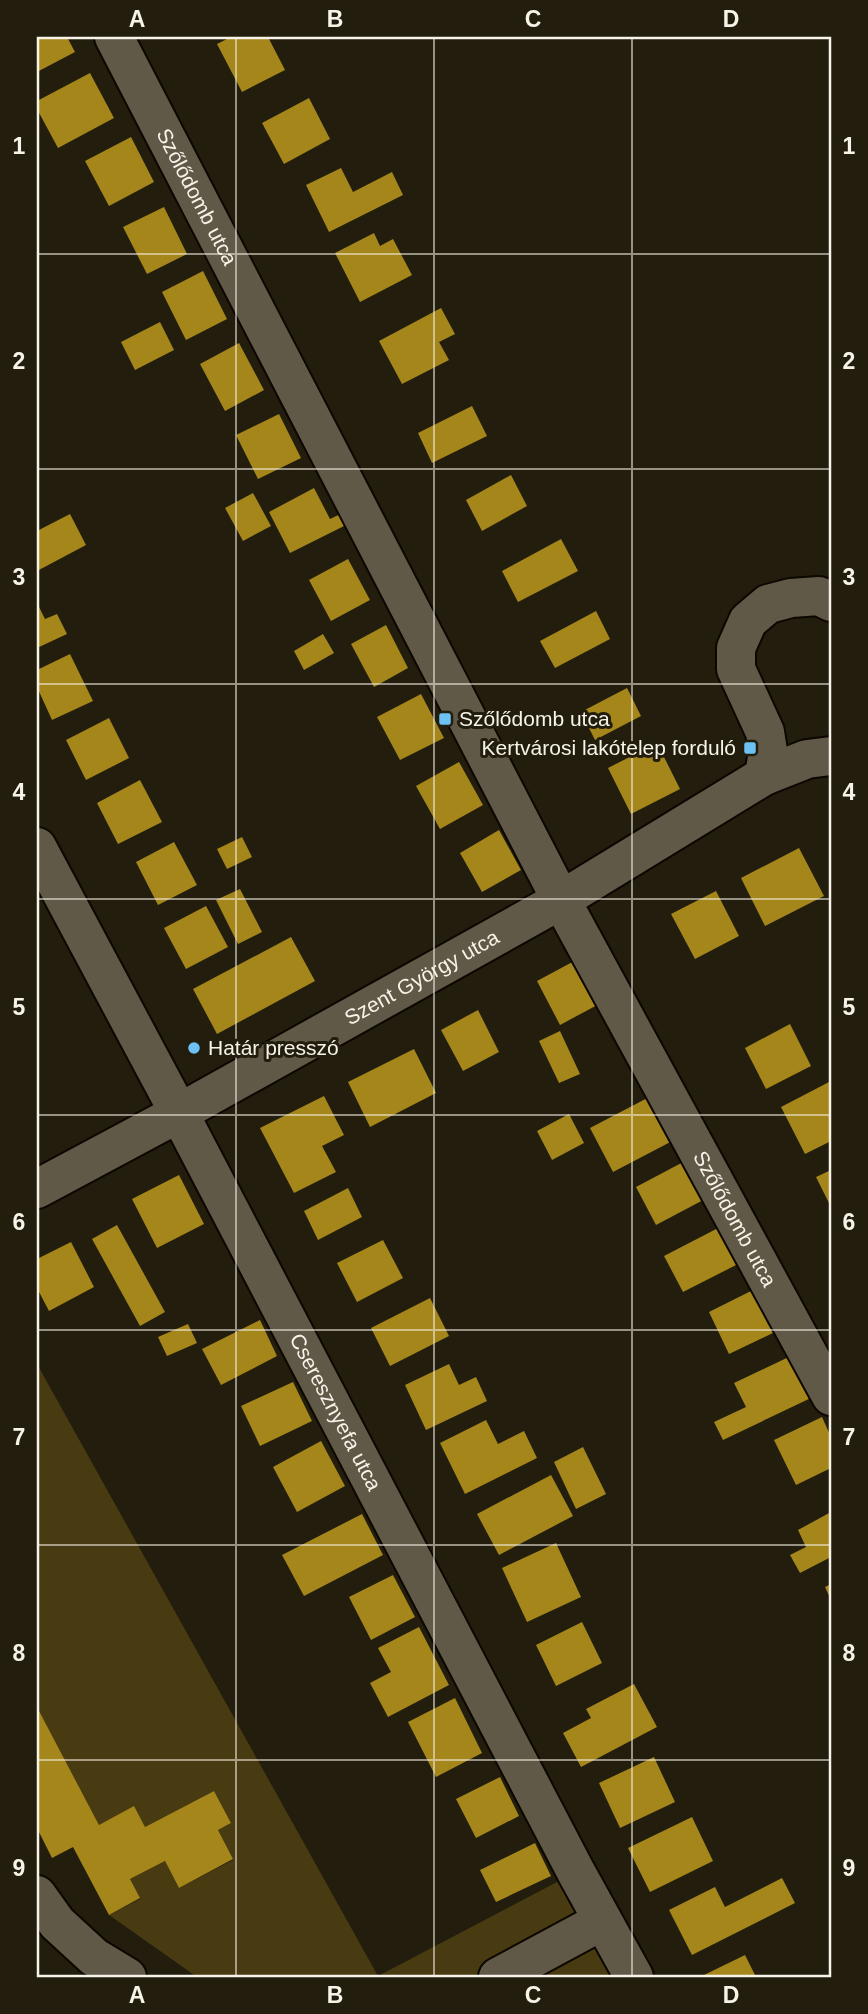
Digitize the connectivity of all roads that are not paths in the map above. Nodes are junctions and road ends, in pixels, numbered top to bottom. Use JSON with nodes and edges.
{"nodes":[{"id":1,"x":114,"y":37,"type":"edge"},
{"id":2,"x":831,"y":602,"type":"edge"},
{"id":3,"x":831,"y":756,"type":"edge"},
{"id":4,"x":764,"y":776,"type":"junction"},
{"id":5,"x":37,"y":847,"type":"edge"},
{"id":6,"x":561,"y":900,"type":"junction"},
{"id":7,"x":179,"y":1113,"type":"junction"},
{"id":8,"x":37,"y":1189,"type":"edge"},
{"id":9,"x":831,"y":1396,"type":"edge"},
{"id":10,"x":37,"y":1895,"type":"edge"},
{"id":11,"x":602,"y":1921,"type":"junction"},
{"id":12,"x":127,"y":1977,"type":"edge"},
{"id":13,"x":498,"y":1977,"type":"edge"},
{"id":14,"x":634,"y":1977,"type":"edge"}],
"edges":[{"from":1,"to":6,"type":"street","name":"Szőlődomb utca"},
{"from":2,"to":4,"type":"street"},
{"from":3,"to":4,"type":"street","name":"Szent György utca"},
{"from":4,"to":6,"type":"street","name":"Szent György utca"},
{"from":5,"to":7,"type":"street","name":"Cseresznyefa utca"},
{"from":6,"to":7,"type":"street","name":"Szent György utca"},
{"from":6,"to":9,"type":"street","name":"Szőlődomb utca"},
{"from":7,"to":8,"type":"street","name":"Szent György utca"},
{"from":7,"to":11,"type":"street","name":"Cseresznyefa utca"},
{"from":10,"to":12,"type":"street"},
{"from":11,"to":13,"type":"street"},
{"from":11,"to":14,"type":"street","name":"Cseresznyefa utca"}]}
